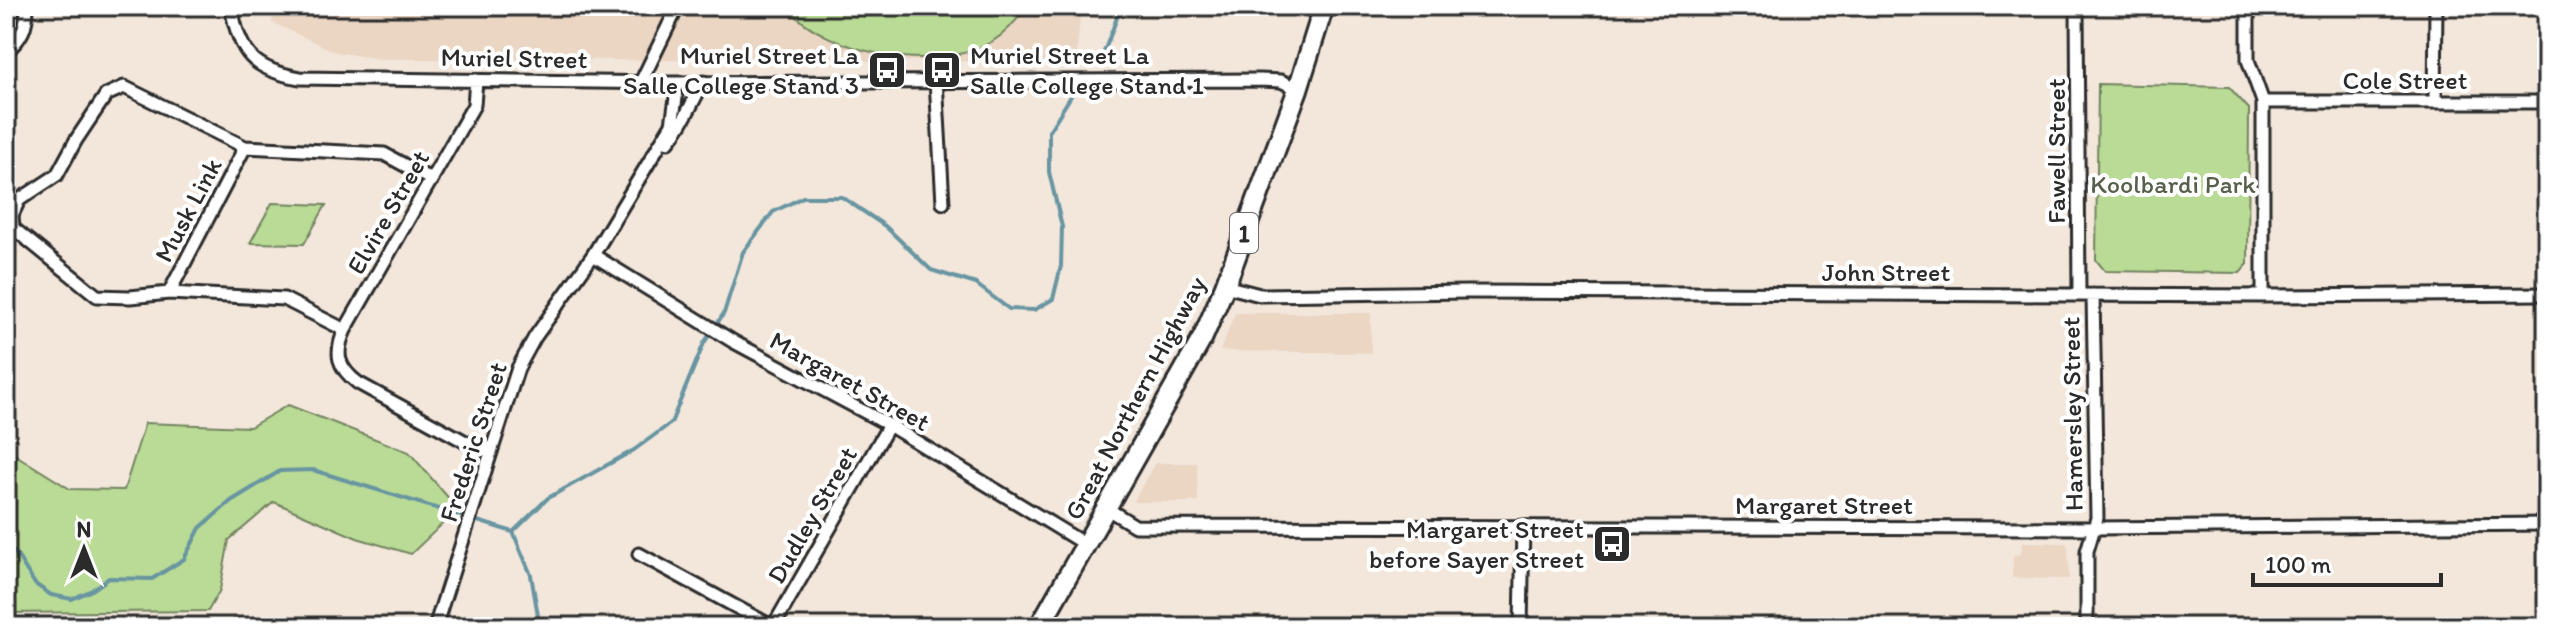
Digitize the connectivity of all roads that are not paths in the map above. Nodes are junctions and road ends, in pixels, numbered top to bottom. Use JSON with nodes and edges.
{"nodes":[{"id":1,"x":27,"y":6,"type":"edge"},
{"id":2,"x":231,"y":6,"type":"edge"},
{"id":3,"x":678,"y":6,"type":"edge"},
{"id":4,"x":1324,"y":6,"type":"edge"},
{"id":5,"x":2077,"y":6,"type":"edge"},
{"id":6,"x":2248,"y":6,"type":"edge"},
{"id":7,"x":2436,"y":6,"type":"edge"},
{"id":8,"x":6,"y":51,"type":"edge"},
{"id":9,"x":476,"y":80,"type":"junction"},
{"id":10,"x":936,"y":80,"type":"junction"},
{"id":11,"x":641,"y":82,"type":"junction"},
{"id":12,"x":704,"y":82,"type":"junction"},
{"id":13,"x":672,"y":83,"type":"junction"},
{"id":14,"x":1298,"y":89,"type":"junction"},
{"id":15,"x":2263,"y":102,"type":"junction"},
{"id":16,"x":2435,"y":102,"type":"junction"},
{"id":17,"x":2547,"y":102,"type":"edge"},
{"id":18,"x":245,"y":147,"type":"junction"},
{"id":19,"x":652,"y":160,"type":"junction"},
{"id":20,"x":432,"y":180,"type":"junction"},
{"id":21,"x":943,"y":203,"type":"dead end"},
{"id":22,"x":593,"y":255,"type":"junction"},
{"id":23,"x":1225,"y":286,"type":"junction"},
{"id":24,"x":169,"y":293,"type":"junction"},
{"id":25,"x":2547,"y":294,"type":"edge"},
{"id":26,"x":2079,"y":295,"type":"junction"},
{"id":27,"x":2093,"y":295,"type":"junction"},
{"id":28,"x":2263,"y":296,"type":"junction"},
{"id":29,"x":345,"y":330,"type":"junction"},
{"id":30,"x":889,"y":425,"type":"junction"},
{"id":31,"x":490,"y":451,"type":"junction"},
{"id":32,"x":1106,"y":508,"type":"junction"},
{"id":33,"x":2547,"y":524,"type":"edge"},
{"id":34,"x":1523,"y":526,"type":"junction"},
{"id":35,"x":2094,"y":528,"type":"junction"},
{"id":36,"x":1086,"y":545,"type":"junction"},
{"id":37,"x":639,"y":554,"type":"dead end"},
{"id":38,"x":236,"y":627,"type":"edge"},
{"id":39,"x":252,"y":627,"type":"edge"},
{"id":40,"x":435,"y":627,"type":"edge"},
{"id":41,"x":773,"y":627,"type":"edge"},
{"id":42,"x":1039,"y":627,"type":"edge"},
{"id":43,"x":1521,"y":627,"type":"edge"},
{"id":44,"x":2087,"y":627,"type":"edge"}],
"edges":[{"from":1,"to":8,"type":"street"},
{"from":2,"to":9,"type":"street","name":"Muriel Street"},
{"from":3,"to":11,"type":"street"},
{"from":4,"to":14,"type":"main road","name":"Great Northern Highway","number":"1"},
{"from":5,"to":26,"type":"street","name":"Fawell Street"},
{"from":6,"to":15,"type":"street"},
{"from":7,"to":16,"type":"street"},
{"from":9,"to":11,"type":"street","name":"Muriel Street"},
{"from":9,"to":20,"type":"street","name":"Elvire Street"},
{"from":10,"to":12,"type":"street","name":"Muriel Street"},
{"from":10,"to":14,"type":"street","name":"Muriel Street"},
{"from":10,"to":21,"type":"street"},
{"from":11,"to":13,"type":"street","name":"Muriel Street"},
{"from":12,"to":13,"type":"street","name":"Muriel Street"},
{"from":12,"to":19,"type":"street","name":"Frederic Street"},
{"from":13,"to":19,"type":"street","name":"Frederic Street"},
{"from":14,"to":23,"type":"main road","name":"Great Northern Highway","number":"1"},
{"from":15,"to":16,"type":"street","name":"Cole Street"},
{"from":15,"to":28,"type":"street"},
{"from":16,"to":17,"type":"street","name":"Cole Street"},
{"from":18,"to":20,"type":"street"},
{"from":18,"to":24,"type":"street","name":"Musk Link"},
{"from":18,"to":24,"type":"street"},
{"from":19,"to":22,"type":"street","name":"Frederic Street"},
{"from":20,"to":29,"type":"street","name":"Elvire Street"},
{"from":22,"to":30,"type":"street","name":"Margaret Street"},
{"from":22,"to":31,"type":"street","name":"Frederic Street"},
{"from":23,"to":26,"type":"street","name":"John Street"},
{"from":23,"to":32,"type":"main road","name":"Great Northern Highway","number":"1"},
{"from":24,"to":29,"type":"street"},
{"from":25,"to":28,"type":"street","name":"John Street"},
{"from":26,"to":27,"type":"street","name":"John Street"},
{"from":27,"to":28,"type":"street","name":"John Street"},
{"from":27,"to":35,"type":"street","name":"Hamersley Street"},
{"from":29,"to":31,"type":"street","name":"Elvire Street"},
{"from":30,"to":36,"type":"street","name":"Margaret Street"},
{"from":30,"to":41,"type":"street","name":"Dudley Street"},
{"from":31,"to":40,"type":"street","name":"Frederic Street"},
{"from":32,"to":34,"type":"street","name":"Margaret Street"},
{"from":32,"to":36,"type":"main road","name":"Great Northern Highway","number":"1"},
{"from":33,"to":35,"type":"street","name":"Margaret Street"},
{"from":34,"to":35,"type":"street","name":"Margaret Street"},
{"from":34,"to":43,"type":"street"},
{"from":35,"to":44,"type":"street","name":"Hamersley Street"},
{"from":36,"to":42,"type":"main road","name":"Great Northern Highway","number":"1"},
{"from":37,"to":41,"type":"street"},
{"from":38,"to":39,"type":"street"}]}
